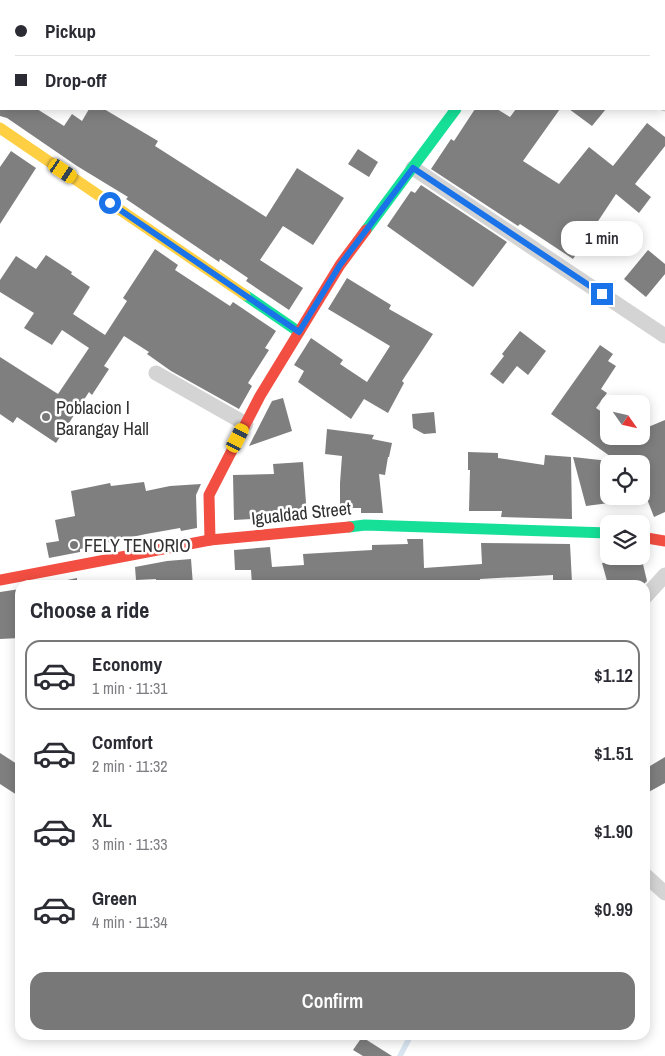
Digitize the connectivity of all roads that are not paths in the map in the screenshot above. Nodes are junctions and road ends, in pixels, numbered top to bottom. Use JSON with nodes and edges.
{"nodes":[{"id":1,"x":455,"y":110,"type":"edge"},
{"id":2,"x":0,"y":128,"type":"edge"},
{"id":3,"x":413,"y":168,"type":"junction"},
{"id":4,"x":299,"y":332,"type":"junction"},
{"id":5,"x":665,"y":336,"type":"edge"},
{"id":6,"x":156,"y":373,"type":"dead end"},
{"id":7,"x":246,"y":424,"type":"junction"},
{"id":8,"x":600,"y":533,"type":"edge"},
{"id":9,"x":650,"y":538,"type":"edge"},
{"id":10,"x":210,"y":540,"type":"junction"},
{"id":11,"x":665,"y":541,"type":"edge"},
{"id":12,"x":665,"y":574,"type":"edge"},
{"id":13,"x":0,"y":580,"type":"edge"},
{"id":14,"x":650,"y":591,"type":"edge"},
{"id":15,"x":650,"y":880,"type":"edge"},
{"id":16,"x":665,"y":893,"type":"edge"}],
"edges":[{"from":1,"to":3,"type":"street"},
{"from":2,"to":4,"type":"street"},
{"from":3,"to":4,"type":"street"},
{"from":3,"to":5,"type":"street"},
{"from":4,"to":7,"type":"street"},
{"from":6,"to":7,"type":"street"},
{"from":7,"to":10,"type":"street"},
{"from":8,"to":10,"type":"street","name":"Igualdad Street"},
{"from":9,"to":11,"type":"street"},
{"from":10,"to":13,"type":"street","name":"Igualdad Street"},
{"from":12,"to":14,"type":"street"},
{"from":15,"to":16,"type":"street"}]}
